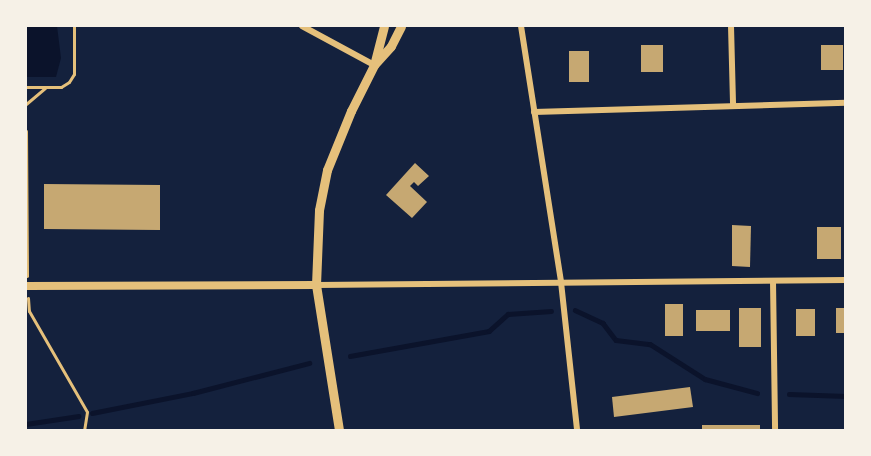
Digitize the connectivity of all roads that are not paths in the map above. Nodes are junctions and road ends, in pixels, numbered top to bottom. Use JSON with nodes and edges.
{"nodes":[{"id":1,"x":302,"y":26,"type":"edge"},
{"id":2,"x":384,"y":26,"type":"edge"},
{"id":3,"x":401,"y":26,"type":"edge"},
{"id":4,"x":520,"y":26,"type":"edge"},
{"id":5,"x":731,"y":26,"type":"edge"},
{"id":6,"x":374,"y":65,"type":"junction"},
{"id":7,"x":846,"y":103,"type":"edge"},
{"id":8,"x":733,"y":104,"type":"junction"},
{"id":9,"x":534,"y":112,"type":"junction"},
{"id":10,"x":773,"y":280,"type":"junction"},
{"id":11,"x":846,"y":280,"type":"edge"},
{"id":12,"x":561,"y":282,"type":"junction"},
{"id":13,"x":316,"y":285,"type":"junction"},
{"id":14,"x":26,"y":286,"type":"edge"},
{"id":15,"x":339,"y":430,"type":"edge"},
{"id":16,"x":577,"y":430,"type":"edge"},
{"id":17,"x":775,"y":430,"type":"edge"}],
"edges":[{"from":1,"to":6,"type":"street"},
{"from":2,"to":6,"type":"main road"},
{"from":3,"to":6,"type":"main road"},
{"from":4,"to":9,"type":"street"},
{"from":5,"to":8,"type":"street"},
{"from":6,"to":13,"type":"main road"},
{"from":7,"to":8,"type":"street"},
{"from":8,"to":9,"type":"street"},
{"from":9,"to":12,"type":"street"},
{"from":10,"to":11,"type":"street"},
{"from":10,"to":12,"type":"street"},
{"from":10,"to":17,"type":"street"},
{"from":12,"to":13,"type":"street"},
{"from":12,"to":16,"type":"street"},
{"from":13,"to":14,"type":"street"},
{"from":13,"to":15,"type":"main road"}]}
